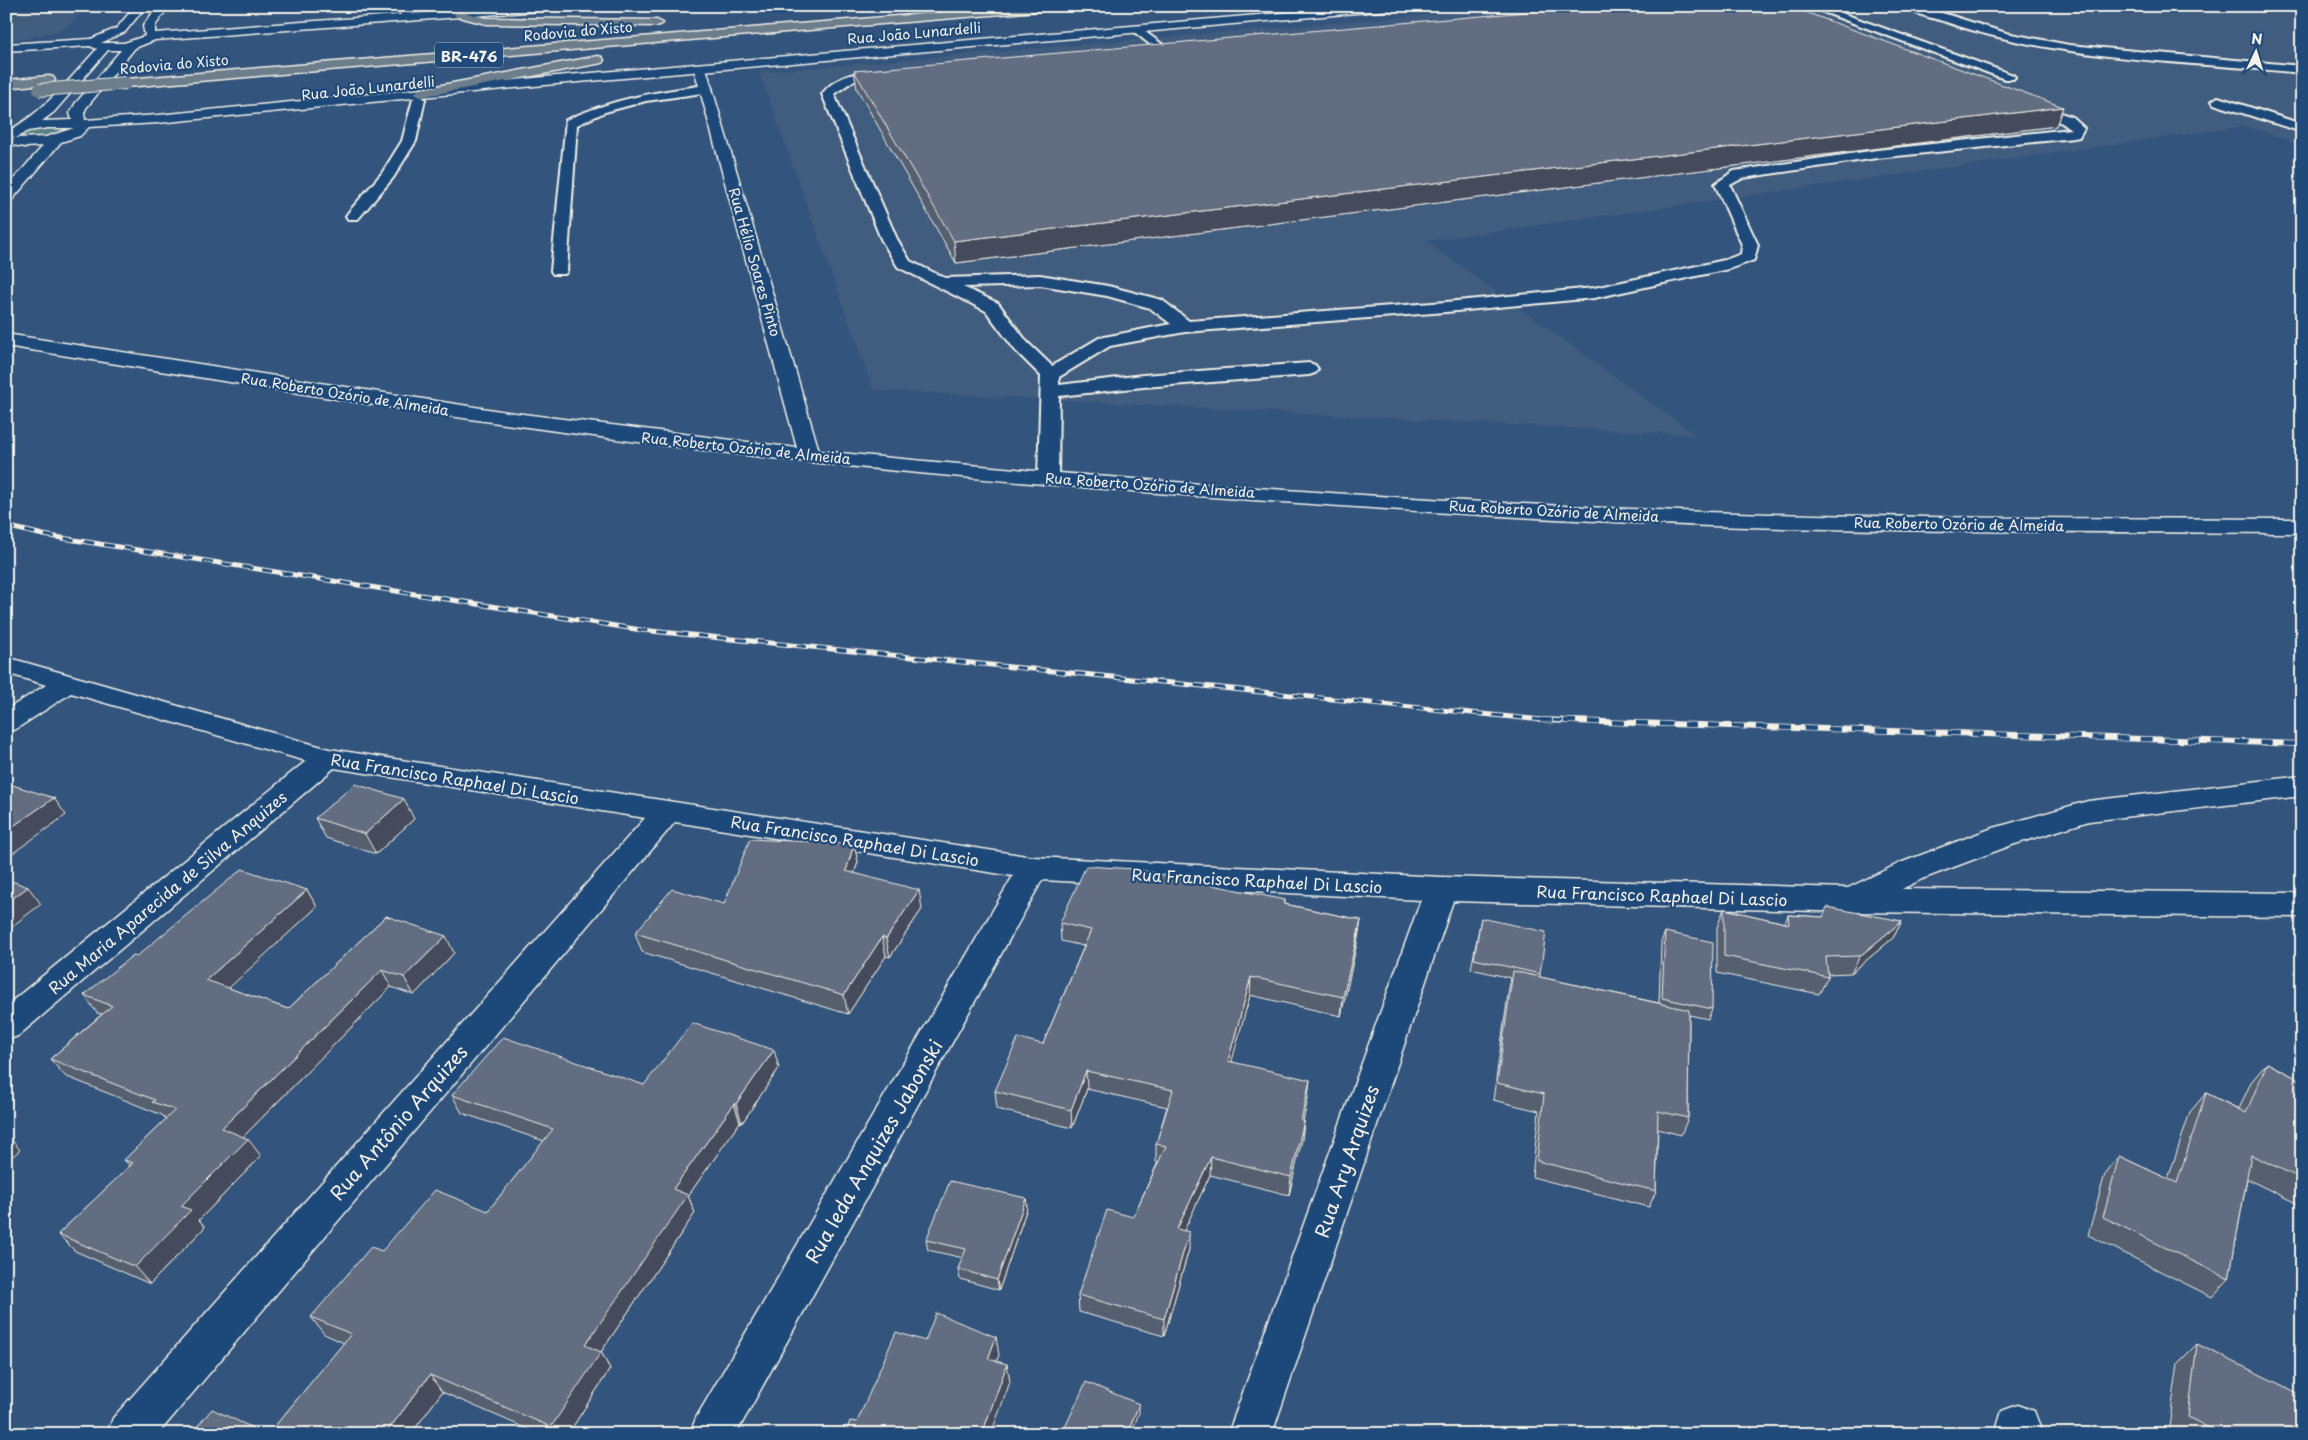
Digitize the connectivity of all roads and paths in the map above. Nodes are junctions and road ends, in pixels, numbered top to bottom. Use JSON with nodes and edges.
{"nodes":[{"id":1,"x":141,"y":6,"type":"edge"},
{"id":2,"x":164,"y":6,"type":"edge"},
{"id":3,"x":407,"y":6,"type":"edge"},
{"id":4,"x":566,"y":6,"type":"edge"},
{"id":5,"x":968,"y":6,"type":"edge"},
{"id":6,"x":1062,"y":6,"type":"edge"},
{"id":7,"x":1401,"y":6,"type":"edge"},
{"id":8,"x":1812,"y":6,"type":"edge"},
{"id":9,"x":1908,"y":6,"type":"edge"},
{"id":10,"x":459,"y":14,"type":"junction"},
{"id":11,"x":405,"y":18,"type":"junction"},
{"id":12,"x":671,"y":23,"type":"dead end"},
{"id":13,"x":708,"y":23,"type":"dead end"},
{"id":14,"x":807,"y":23,"type":"junction"},
{"id":15,"x":1137,"y":29,"type":"junction"},
{"id":16,"x":150,"y":36,"type":"junction"},
{"id":17,"x":108,"y":41,"type":"junction"},
{"id":18,"x":132,"y":44,"type":"junction"},
{"id":19,"x":6,"y":48,"type":"edge"},
{"id":20,"x":1146,"y":52,"type":"edge"},
{"id":21,"x":700,"y":68,"type":"junction"},
{"id":22,"x":2302,"y":70,"type":"edge"},
{"id":23,"x":908,"y":73,"type":"edge"},
{"id":24,"x":2010,"y":77,"type":"dead end"},
{"id":25,"x":130,"y":78,"type":"junction"},
{"id":26,"x":6,"y":84,"type":"edge"},
{"id":27,"x":706,"y":89,"type":"junction"},
{"id":28,"x":6,"y":93,"type":"edge"},
{"id":29,"x":419,"y":96,"type":"junction"},
{"id":30,"x":2012,"y":100,"type":"edge"},
{"id":31,"x":2218,"y":101,"type":"dead end"},
{"id":32,"x":79,"y":124,"type":"junction"},
{"id":33,"x":24,"y":128,"type":"junction"},
{"id":34,"x":2302,"y":128,"type":"edge"},
{"id":35,"x":63,"y":138,"type":"junction"},
{"id":36,"x":11,"y":139,"type":"edge"},
{"id":37,"x":6,"y":155,"type":"edge"},
{"id":38,"x":6,"y":198,"type":"edge"},
{"id":39,"x":353,"y":216,"type":"dead end"},
{"id":40,"x":559,"y":271,"type":"dead end"},
{"id":41,"x":944,"y":282,"type":"junction"},
{"id":42,"x":1185,"y":327,"type":"junction"},
{"id":43,"x":6,"y":340,"type":"edge"},
{"id":44,"x":1309,"y":369,"type":"dead end"},
{"id":45,"x":1049,"y":383,"type":"junction"},
{"id":46,"x":810,"y":456,"type":"junction"},
{"id":47,"x":1048,"y":478,"type":"junction"},
{"id":48,"x":2302,"y":526,"type":"edge"},
{"id":49,"x":6,"y":665,"type":"edge"},
{"id":50,"x":68,"y":682,"type":"junction"},
{"id":51,"x":6,"y":722,"type":"edge"},
{"id":52,"x":328,"y":758,"type":"junction"},
{"id":53,"x":2302,"y":786,"type":"edge"},
{"id":54,"x":668,"y":811,"type":"junction"},
{"id":55,"x":1034,"y":868,"type":"junction"},
{"id":56,"x":1441,"y":889,"type":"junction"},
{"id":57,"x":1853,"y":900,"type":"junction"},
{"id":58,"x":2302,"y":905,"type":"edge"},
{"id":59,"x":6,"y":1026,"type":"edge"},
{"id":60,"x":129,"y":1434,"type":"edge"},
{"id":61,"x":712,"y":1434,"type":"edge"},
{"id":62,"x":1250,"y":1434,"type":"edge"}],
"edges":[{"from":1,"to":17,"type":"street"},
{"from":2,"to":16,"type":"street"},
{"from":3,"to":11,"type":"lane"},
{"from":4,"to":10,"type":"street"},
{"from":5,"to":14,"type":"highway","name":"Rodovia do Xisto","number":"BR-476"},
{"from":6,"to":14,"type":"highway","name":"Rodovia do Xisto","number":"BR-476"},
{"from":7,"to":15,"type":"street","name":"Rua João Lunardelli"},
{"from":8,"to":24,"type":"lane"},
{"from":9,"to":22,"type":"lane"},
{"from":10,"to":11,"type":"street"},
{"from":10,"to":12,"type":"highway"},
{"from":11,"to":16,"type":"street"},
{"from":13,"to":14,"type":"highway"},
{"from":14,"to":25,"type":"highway","name":"Rodovia do Xisto","number":"BR-476"},
{"from":14,"to":29,"type":"highway"},
{"from":15,"to":20,"type":"lane"},
{"from":15,"to":21,"type":"street","name":"Rua João Lunardelli"},
{"from":16,"to":17,"type":"street"},
{"from":16,"to":18,"type":"street"},
{"from":17,"to":18,"type":"street"},
{"from":17,"to":19,"type":"street"},
{"from":17,"to":33,"type":"street"},
{"from":18,"to":32,"type":"street"},
{"from":21,"to":27,"type":"street","name":"Rua Hélio Soares Pinto"},
{"from":21,"to":29,"type":"street","name":"Rua João Lunardelli"},
{"from":23,"to":41,"type":"lane"},
{"from":25,"to":26,"type":"highway","name":"Rodovia do Xisto","number":"BR-476"},
{"from":25,"to":28,"type":"highway","name":"Rodovia do Xisto","number":"BR-476","bridge":true},
{"from":27,"to":40,"type":"lane"},
{"from":27,"to":46,"type":"street","name":"Rua Hélio Soares Pinto"},
{"from":29,"to":32,"type":"street","name":"Rua João Lunardelli"},
{"from":29,"to":35,"type":"street","name":"Rua João Lunardelli"},
{"from":29,"to":39,"type":"lane"},
{"from":30,"to":42,"type":"lane"},
{"from":31,"to":34,"type":"lane"},
{"from":32,"to":33,"type":"street","name":"Rua João Lunardelli"},
{"from":32,"to":35,"type":"street"},
{"from":33,"to":36,"type":"street"},
{"from":35,"to":36,"type":"street","name":"Rua João Lunardelli"},
{"from":35,"to":38,"type":"street"},
{"from":36,"to":37,"type":"street"},
{"from":41,"to":42,"type":"lane"},
{"from":41,"to":45,"type":"lane"},
{"from":42,"to":45,"type":"lane"},
{"from":43,"to":46,"type":"street","name":"Rua Roberto Ozório de Almeida"},
{"from":44,"to":45,"type":"lane"},
{"from":45,"to":47,"type":"lane"},
{"from":46,"to":47,"type":"street","name":"Rua Roberto Ozório de Almeida"},
{"from":47,"to":48,"type":"street","name":"Rua Roberto Ozório de Almeida"},
{"from":49,"to":50,"type":"street","name":"Rua Francisco Raphael Di Lascio"},
{"from":50,"to":51,"type":"street"},
{"from":50,"to":52,"type":"street","name":"Rua Francisco Raphael Di Lascio"},
{"from":52,"to":54,"type":"street","name":"Rua Francisco Raphael Di Lascio"},
{"from":52,"to":59,"type":"street","name":"Rua Maria Aparecida de Silva Anquizes"},
{"from":53,"to":57,"type":"street","name":"Rua Francisco Raphael Di Lascio"},
{"from":54,"to":55,"type":"street","name":"Rua Francisco Raphael Di Lascio"},
{"from":54,"to":60,"type":"street","name":"Rua Antônio Arquizes"},
{"from":55,"to":56,"type":"street","name":"Rua Francisco Raphael Di Lascio"},
{"from":55,"to":61,"type":"street","name":"Rua Ieda Anquizes Jabonski"},
{"from":56,"to":57,"type":"street","name":"Rua Francisco Raphael Di Lascio"},
{"from":56,"to":62,"type":"street","name":"Rua Ary Arquizes"},
{"from":57,"to":58,"type":"street"}]}
